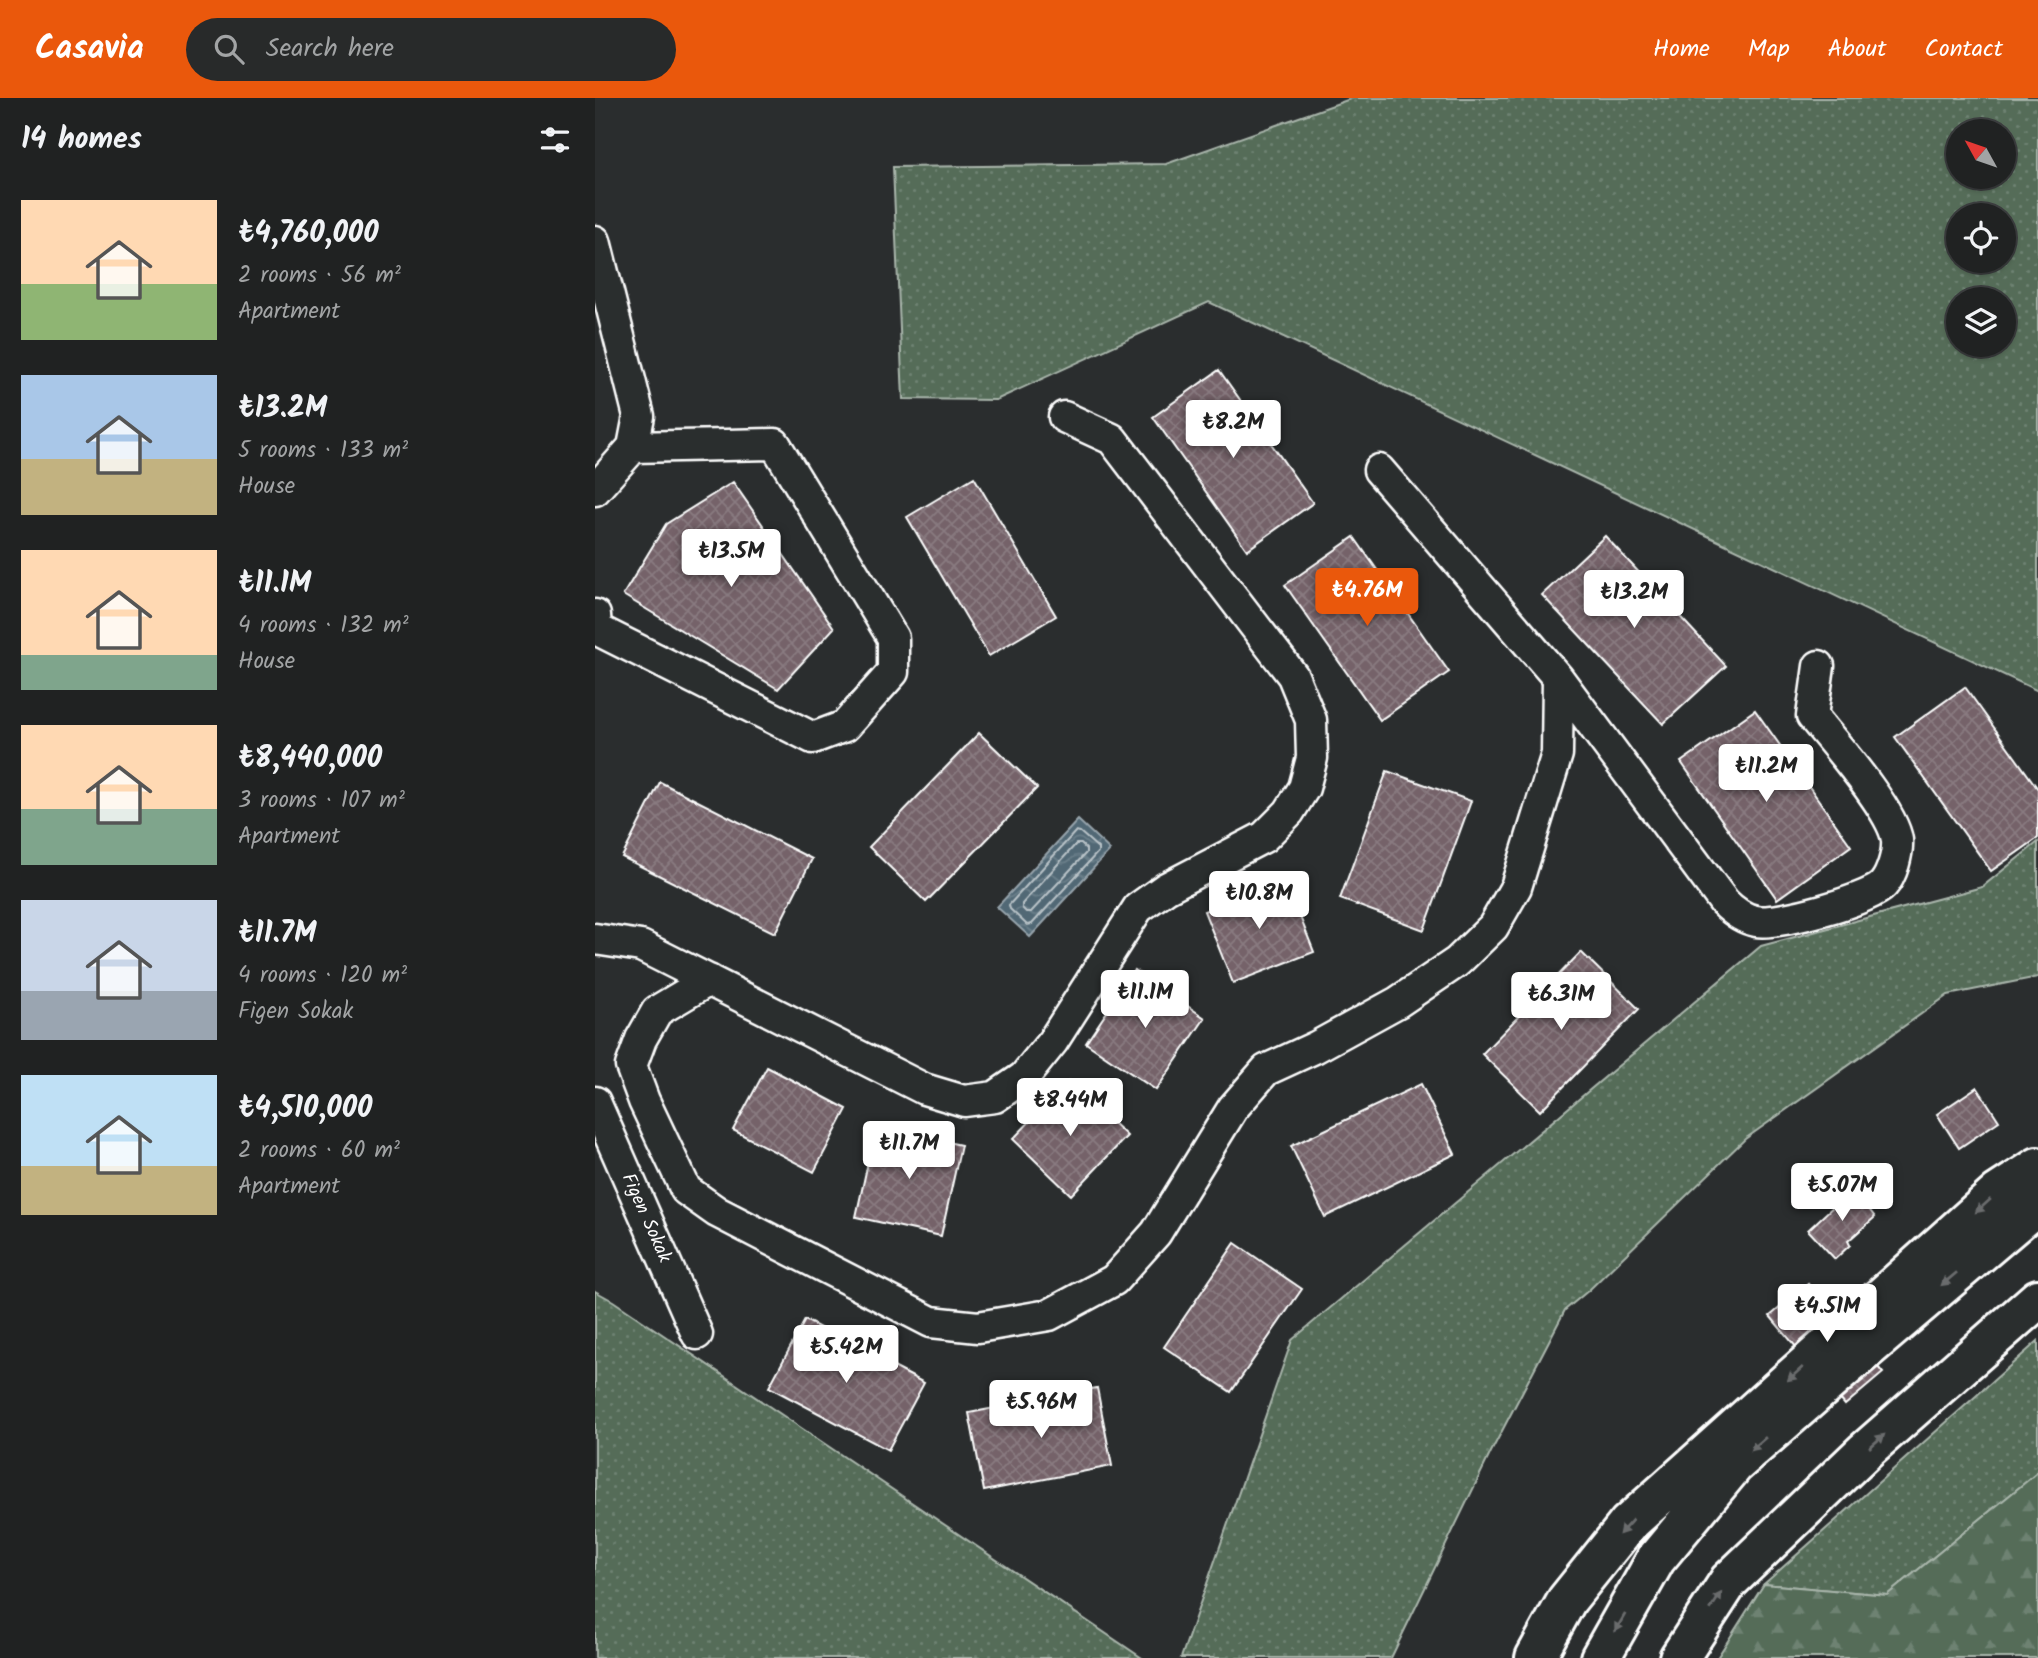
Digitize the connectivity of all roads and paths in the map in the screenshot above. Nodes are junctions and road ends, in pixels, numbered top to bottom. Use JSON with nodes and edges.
{"nodes":[{"id":1,"x":597,"y":262,"type":"edge"},
{"id":2,"x":595,"y":329,"type":"edge"},
{"id":3,"x":624,"y":354,"type":"junction"},
{"id":4,"x":1064,"y":416,"type":"dead end"},
{"id":5,"x":633,"y":447,"type":"junction"},
{"id":6,"x":1379,"y":470,"type":"dead end"},
{"id":7,"x":595,"y":490,"type":"edge"},
{"id":8,"x":595,"y":615,"type":"edge"},
{"id":9,"x":1819,"y":666,"type":"dead end"},
{"id":10,"x":1558,"y":678,"type":"junction"},
{"id":11,"x":595,"y":940,"type":"edge"},
{"id":12,"x":709,"y":980,"type":"junction"},
{"id":13,"x":595,"y":1102,"type":"edge"},
{"id":14,"x":2038,"y":1167,"type":"edge"},
{"id":15,"x":2038,"y":1203,"type":"edge"},
{"id":16,"x":2038,"y":1299,"type":"edge"},
{"id":17,"x":697,"y":1334,"type":"dead end"},
{"id":18,"x":1535,"y":1658,"type":"edge"},
{"id":19,"x":1600,"y":1658,"type":"edge"},
{"id":20,"x":1679,"y":1658,"type":"edge"}],
"edges":[{"from":1,"to":3,"type":"street"},
{"from":2,"to":3,"type":"street"},
{"from":3,"to":5,"type":"street"},
{"from":4,"to":12,"type":"street"},
{"from":5,"to":7,"type":"street"},
{"from":5,"to":8,"type":"street"},
{"from":6,"to":10,"type":"street"},
{"from":9,"to":10,"type":"street"},
{"from":10,"to":12,"type":"street"},
{"from":11,"to":12,"type":"street"},
{"from":13,"to":17,"type":"street","name":"Figen Sokak"},
{"from":14,"to":18,"type":"highway","one_way":true},
{"from":15,"to":19,"type":"highway","one_way":true},
{"from":20,"to":16,"type":"highway","one_way":true}]}
